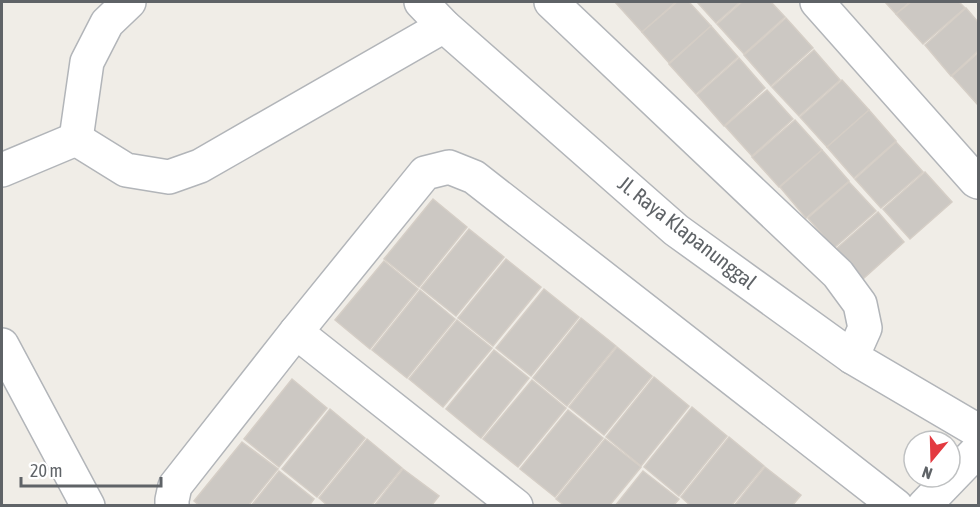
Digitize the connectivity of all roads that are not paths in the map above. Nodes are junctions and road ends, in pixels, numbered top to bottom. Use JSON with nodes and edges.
{"nodes":[{"id":1,"x":129,"y":2,"type":"edge"},
{"id":2,"x":421,"y":2,"type":"edge"},
{"id":3,"x":551,"y":2,"type":"edge"},
{"id":4,"x":817,"y":2,"type":"edge"},
{"id":5,"x":444,"y":26,"type":"junction"},
{"id":6,"x":76,"y":139,"type":"junction"},
{"id":7,"x":2,"y":170,"type":"edge"},
{"id":8,"x":978,"y":182,"type":"edge"},
{"id":9,"x":296,"y":332,"type":"junction"},
{"id":10,"x":2,"y":345,"type":"edge"},
{"id":11,"x":852,"y":357,"type":"junction"},
{"id":12,"x":978,"y":431,"type":"edge"},
{"id":13,"x":978,"y":450,"type":"edge"},
{"id":14,"x":88,"y":506,"type":"edge"},
{"id":15,"x":172,"y":506,"type":"edge"},
{"id":16,"x":516,"y":506,"type":"edge"},
{"id":17,"x":896,"y":506,"type":"edge"},
{"id":18,"x":924,"y":506,"type":"edge"}],
"edges":[{"from":1,"to":6,"type":"street"},
{"from":2,"to":5,"type":"street","name":"Jl. Raya Klapanunggal"},
{"from":3,"to":11,"type":"street"},
{"from":4,"to":8,"type":"street"},
{"from":5,"to":6,"type":"street"},
{"from":5,"to":11,"type":"street","name":"Jl. Raya Klapanunggal"},
{"from":6,"to":7,"type":"street"},
{"from":9,"to":15,"type":"street"},
{"from":9,"to":16,"type":"street"},
{"from":9,"to":17,"type":"street"},
{"from":10,"to":14,"type":"street"},
{"from":11,"to":12,"type":"street","name":"Jl. Raya Klapanunggal"},
{"from":13,"to":18,"type":"street"}]}
